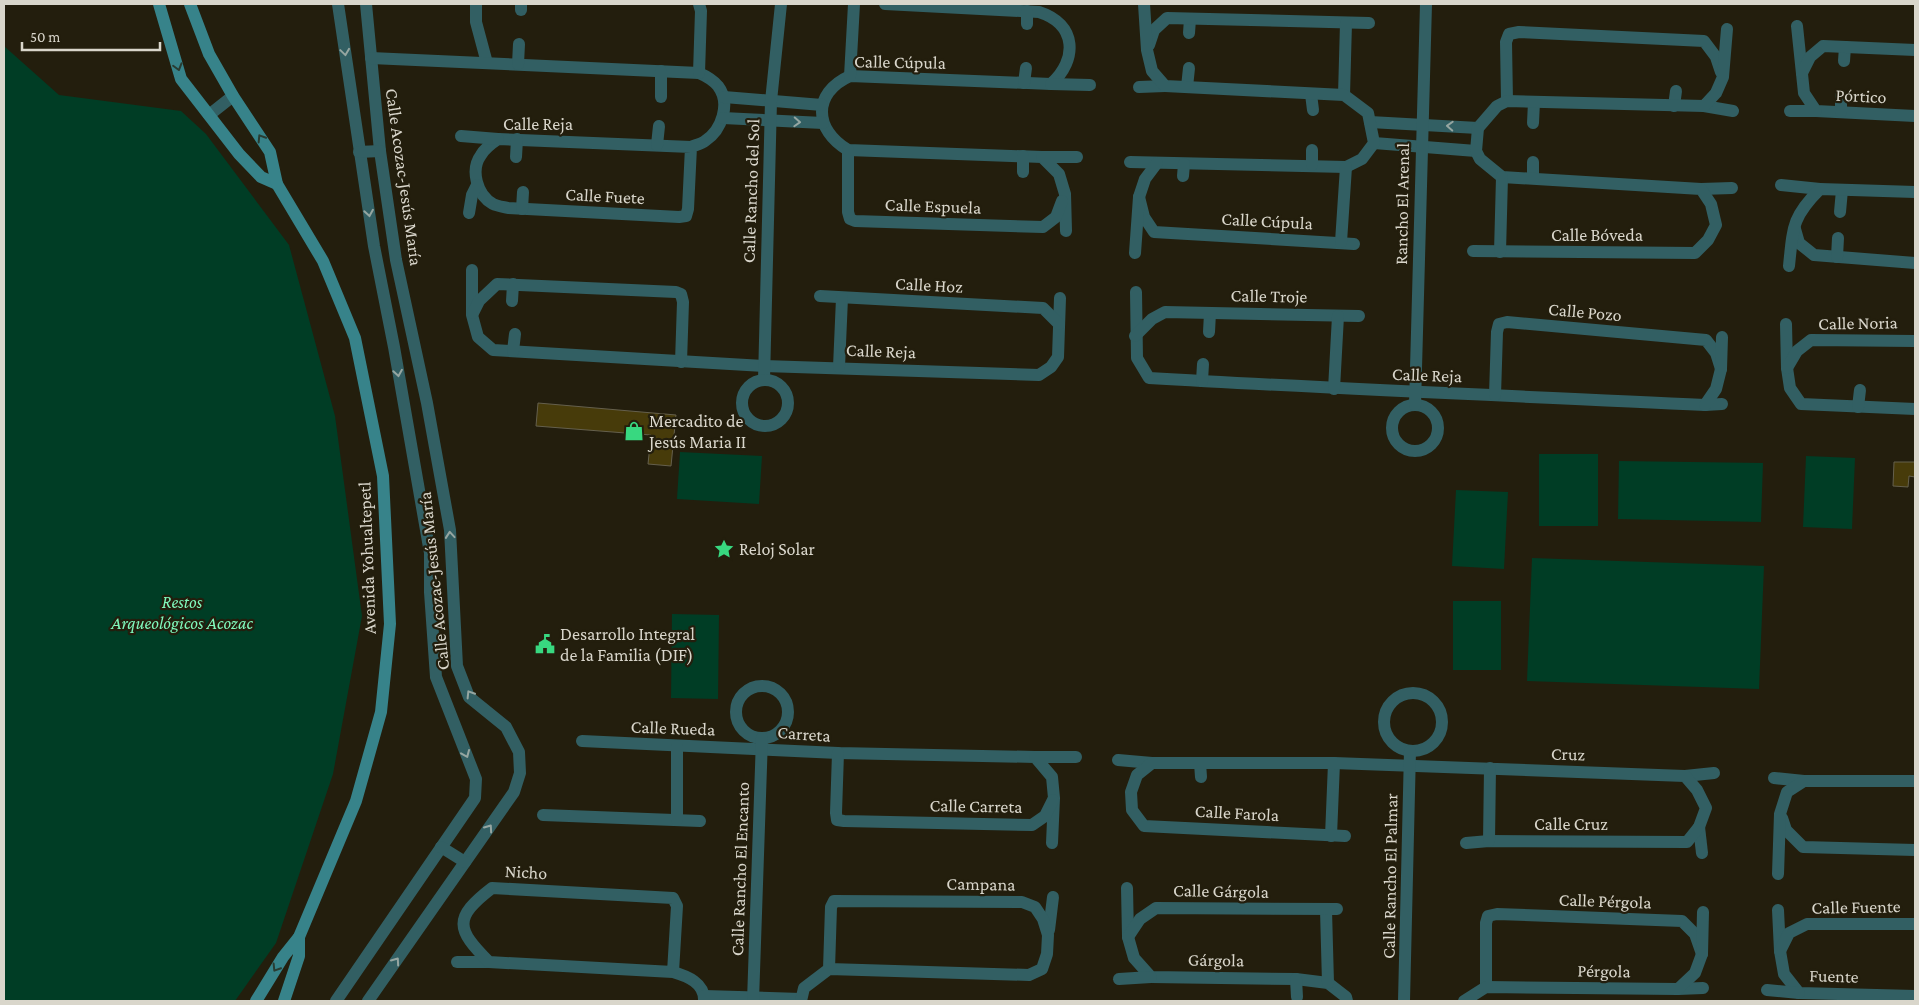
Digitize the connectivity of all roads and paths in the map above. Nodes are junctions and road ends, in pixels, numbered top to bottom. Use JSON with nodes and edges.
{"nodes":[{"id":1,"x":159,"y":4,"type":"edge"},
{"id":2,"x":190,"y":4,"type":"edge"},
{"id":3,"x":338,"y":4,"type":"edge"},
{"id":4,"x":366,"y":4,"type":"edge"},
{"id":5,"x":476,"y":4,"type":"edge"},
{"id":6,"x":699,"y":4,"type":"edge"},
{"id":7,"x":781,"y":4,"type":"edge"},
{"id":8,"x":854,"y":4,"type":"edge"},
{"id":9,"x":885,"y":4,"type":"edge"},
{"id":10,"x":1144,"y":4,"type":"edge"},
{"id":11,"x":1426,"y":4,"type":"edge"},
{"id":12,"x":1190,"y":19,"type":"junction"},
{"id":13,"x":1369,"y":22,"type":"dead end"},
{"id":14,"x":1346,"y":23,"type":"junction"},
{"id":15,"x":1797,"y":26,"type":"dead end"},
{"id":16,"x":1728,"y":29,"type":"dead end"},
{"id":17,"x":1189,"y":34,"type":"dead end"},
{"id":18,"x":520,"y":44,"type":"dead end"},
{"id":19,"x":1845,"y":47,"type":"junction"},
{"id":20,"x":1147,"y":50,"type":"junction"},
{"id":21,"x":1915,"y":50,"type":"edge"},
{"id":22,"x":371,"y":58,"type":"junction"},
{"id":23,"x":1844,"y":61,"type":"dead end"},
{"id":24,"x":487,"y":63,"type":"junction"},
{"id":25,"x":518,"y":64,"type":"junction"},
{"id":26,"x":1026,"y":68,"type":"dead end"},
{"id":27,"x":1189,"y":68,"type":"dead end"},
{"id":28,"x":661,"y":71,"type":"junction"},
{"id":29,"x":699,"y":73,"type":"junction"},
{"id":30,"x":1802,"y":73,"type":"junction"},
{"id":31,"x":850,"y":76,"type":"junction"},
{"id":32,"x":1723,"y":77,"type":"junction"},
{"id":33,"x":1024,"y":83,"type":"junction"},
{"id":34,"x":1051,"y":84,"type":"junction"},
{"id":35,"x":1090,"y":85,"type":"dead end"},
{"id":36,"x":1165,"y":86,"type":"junction"},
{"id":37,"x":1139,"y":87,"type":"dead end"},
{"id":38,"x":1188,"y":87,"type":"junction"},
{"id":39,"x":1676,"y":91,"type":"dead end"},
{"id":40,"x":1311,"y":94,"type":"junction"},
{"id":41,"x":1344,"y":95,"type":"junction"},
{"id":42,"x":233,"y":96,"type":"junction"},
{"id":43,"x":1841,"y":96,"type":"dead end"},
{"id":44,"x":660,"y":97,"type":"dead end"},
{"id":45,"x":771,"y":101,"type":"junction"},
{"id":46,"x":1507,"y":101,"type":"junction"},
{"id":47,"x":1534,"y":102,"type":"junction"},
{"id":48,"x":1674,"y":106,"type":"junction"},
{"id":49,"x":1704,"y":106,"type":"junction"},
{"id":50,"x":724,"y":107,"type":"junction"},
{"id":51,"x":1313,"y":110,"type":"dead end"},
{"id":52,"x":1733,"y":111,"type":"dead end"},
{"id":53,"x":1790,"y":111,"type":"dead end"},
{"id":54,"x":1816,"y":111,"type":"junction"},
{"id":55,"x":1840,"y":112,"type":"junction"},
{"id":56,"x":209,"y":115,"type":"junction"},
{"id":57,"x":822,"y":115,"type":"junction"},
{"id":58,"x":1915,"y":116,"type":"edge"},
{"id":59,"x":771,"y":120,"type":"junction"},
{"id":60,"x":1533,"y":123,"type":"dead end"},
{"id":61,"x":1422,"y":125,"type":"junction"},
{"id":62,"x":659,"y":126,"type":"dead end"},
{"id":63,"x":1478,"y":128,"type":"junction"},
{"id":64,"x":1372,"y":133,"type":"junction"},
{"id":65,"x":461,"y":136,"type":"dead end"},
{"id":66,"x":498,"y":138,"type":"junction"},
{"id":67,"x":517,"y":139,"type":"junction"},
{"id":68,"x":657,"y":145,"type":"junction"},
{"id":69,"x":1421,"y":146,"type":"junction"},
{"id":70,"x":690,"y":147,"type":"junction"},
{"id":71,"x":848,"y":150,"type":"junction"},
{"id":72,"x":1312,"y":150,"type":"dead end"},
{"id":73,"x":1476,"y":150,"type":"junction"},
{"id":74,"x":380,"y":151,"type":"junction"},
{"id":75,"x":359,"y":152,"type":"junction"},
{"id":76,"x":1023,"y":156,"type":"junction"},
{"id":77,"x":516,"y":157,"type":"dead end"},
{"id":78,"x":1042,"y":157,"type":"junction"},
{"id":79,"x":1077,"y":157,"type":"dead end"},
{"id":80,"x":1130,"y":162,"type":"dead end"},
{"id":81,"x":1533,"y":162,"type":"dead end"},
{"id":82,"x":1157,"y":163,"type":"junction"},
{"id":83,"x":1312,"y":165,"type":"junction"},
{"id":84,"x":1346,"y":167,"type":"junction"},
{"id":85,"x":1023,"y":172,"type":"dead end"},
{"id":86,"x":1502,"y":176,"type":"junction"},
{"id":87,"x":1533,"y":178,"type":"junction"},
{"id":88,"x":277,"y":184,"type":"junction"},
{"id":89,"x":477,"y":185,"type":"junction"},
{"id":90,"x":1781,"y":185,"type":"dead end"},
{"id":91,"x":1732,"y":188,"type":"dead end"},
{"id":92,"x":1702,"y":189,"type":"junction"},
{"id":93,"x":1820,"y":189,"type":"junction"},
{"id":94,"x":1842,"y":190,"type":"junction"},
{"id":95,"x":523,"y":192,"type":"dead end"},
{"id":96,"x":1915,"y":192,"type":"edge"},
{"id":97,"x":1065,"y":194,"type":"junction"},
{"id":98,"x":1139,"y":197,"type":"junction"},
{"id":99,"x":522,"y":209,"type":"junction"},
{"id":100,"x":1840,"y":212,"type":"dead end"},
{"id":101,"x":469,"y":213,"type":"dead end"},
{"id":102,"x":1182,"y":221,"type":"dead end"},
{"id":103,"x":1794,"y":224,"type":"junction"},
{"id":104,"x":1066,"y":231,"type":"dead end"},
{"id":105,"x":1181,"y":234,"type":"junction"},
{"id":106,"x":1838,"y":238,"type":"dead end"},
{"id":107,"x":1473,"y":251,"type":"dead end"},
{"id":108,"x":1500,"y":252,"type":"junction"},
{"id":109,"x":1135,"y":253,"type":"dead end"},
{"id":110,"x":1837,"y":257,"type":"junction"},
{"id":111,"x":1915,"y":263,"type":"edge"},
{"id":112,"x":1789,"y":266,"type":"dead end"},
{"id":113,"x":472,"y":270,"type":"dead end"},
{"id":114,"x":513,"y":284,"type":"junction"},
{"id":115,"x":1136,"y":292,"type":"dead end"},
{"id":116,"x":820,"y":296,"type":"dead end"},
{"id":117,"x":842,"y":298,"type":"junction"},
{"id":118,"x":1060,"y":298,"type":"dead end"},
{"id":119,"x":512,"y":301,"type":"dead end"},
{"id":120,"x":1210,"y":313,"type":"junction"},
{"id":121,"x":472,"y":315,"type":"junction"},
{"id":122,"x":1338,"y":316,"type":"junction"},
{"id":123,"x":1359,"y":316,"type":"dead end"},
{"id":124,"x":1059,"y":324,"type":"junction"},
{"id":125,"x":1786,"y":324,"type":"dead end"},
{"id":126,"x":1209,"y":332,"type":"dead end"},
{"id":127,"x":514,"y":334,"type":"dead end"},
{"id":128,"x":1135,"y":336,"type":"junction"},
{"id":129,"x":1722,"y":337,"type":"dead end"},
{"id":130,"x":1915,"y":340,"type":"edge"},
{"id":131,"x":513,"y":351,"type":"junction"},
{"id":132,"x":681,"y":362,"type":"junction"},
{"id":133,"x":1203,"y":364,"type":"dead end"},
{"id":134,"x":764,"y":366,"type":"junction"},
{"id":135,"x":839,"y":367,"type":"junction"},
{"id":136,"x":1787,"y":368,"type":"junction"},
{"id":137,"x":1721,"y":369,"type":"junction"},
{"id":138,"x":764,"y":380,"type":"dead end"},
{"id":139,"x":1202,"y":381,"type":"junction"},
{"id":140,"x":1334,"y":389,"type":"junction"},
{"id":141,"x":1860,"y":390,"type":"dead end"},
{"id":142,"x":1495,"y":395,"type":"junction"},
{"id":143,"x":1415,"y":399,"type":"junction"},
{"id":144,"x":1722,"y":404,"type":"dead end"},
{"id":145,"x":1704,"y":406,"type":"junction"},
{"id":146,"x":1858,"y":407,"type":"junction"},
{"id":147,"x":1915,"y":409,"type":"edge"},
{"id":148,"x":582,"y":741,"type":"dead end"},
{"id":149,"x":762,"y":743,"type":"junction"},
{"id":150,"x":677,"y":746,"type":"junction"},
{"id":151,"x":1410,"y":751,"type":"junction"},
{"id":152,"x":838,"y":753,"type":"junction"},
{"id":153,"x":1076,"y":756,"type":"dead end"},
{"id":154,"x":1035,"y":757,"type":"junction"},
{"id":155,"x":1118,"y":760,"type":"dead end"},
{"id":156,"x":1334,"y":762,"type":"junction"},
{"id":157,"x":1152,"y":763,"type":"junction"},
{"id":158,"x":1200,"y":763,"type":"junction"},
{"id":159,"x":1410,"y":765,"type":"junction"},
{"id":160,"x":1490,"y":768,"type":"junction"},
{"id":161,"x":1714,"y":773,"type":"dead end"},
{"id":162,"x":1685,"y":776,"type":"junction"},
{"id":163,"x":1201,"y":777,"type":"dead end"},
{"id":164,"x":1774,"y":778,"type":"dead end"},
{"id":165,"x":1804,"y":780,"type":"junction"},
{"id":166,"x":1915,"y":781,"type":"edge"},
{"id":167,"x":1054,"y":798,"type":"junction"},
{"id":168,"x":1780,"y":814,"type":"junction"},
{"id":169,"x":543,"y":815,"type":"dead end"},
{"id":170,"x":1198,"y":816,"type":"dead end"},
{"id":171,"x":677,"y":820,"type":"junction"},
{"id":172,"x":837,"y":820,"type":"joint"},
{"id":173,"x":700,"y":821,"type":"dead end"},
{"id":174,"x":1699,"y":827,"type":"junction"},
{"id":175,"x":1198,"y":829,"type":"junction"},
{"id":176,"x":1331,"y":836,"type":"junction"},
{"id":177,"x":1345,"y":836,"type":"dead end"},
{"id":178,"x":1489,"y":841,"type":"junction"},
{"id":179,"x":1052,"y":843,"type":"dead end"},
{"id":180,"x":1466,"y":843,"type":"dead end"},
{"id":181,"x":441,"y":847,"type":"junction"},
{"id":182,"x":1915,"y":850,"type":"edge"},
{"id":183,"x":1702,"y":854,"type":"dead end"},
{"id":184,"x":465,"y":862,"type":"junction"},
{"id":185,"x":1778,"y":874,"type":"dead end"},
{"id":186,"x":1127,"y":888,"type":"dead end"},
{"id":187,"x":1053,"y":897,"type":"dead end"},
{"id":188,"x":1778,"y":910,"type":"dead end"},
{"id":189,"x":1703,"y":912,"type":"dead end"},
{"id":190,"x":1915,"y":924,"type":"edge"},
{"id":191,"x":1048,"y":935,"type":"junction"},
{"id":192,"x":1128,"y":937,"type":"junction"},
{"id":193,"x":299,"y":938,"type":"junction"},
{"id":194,"x":1780,"y":951,"type":"junction"},
{"id":195,"x":1702,"y":954,"type":"junction"},
{"id":196,"x":457,"y":962,"type":"dead end"},
{"id":197,"x":489,"y":962,"type":"junction"},
{"id":198,"x":829,"y":969,"type":"junction"},
{"id":199,"x":673,"y":972,"type":"junction"},
{"id":200,"x":1151,"y":977,"type":"junction"},
{"id":201,"x":1119,"y":979,"type":"dead end"},
{"id":202,"x":1296,"y":979,"type":"junction"},
{"id":203,"x":1328,"y":984,"type":"junction"},
{"id":204,"x":1486,"y":987,"type":"junction"},
{"id":205,"x":1703,"y":988,"type":"dead end"},
{"id":206,"x":1678,"y":989,"type":"junction"},
{"id":207,"x":1767,"y":990,"type":"dead end"},
{"id":208,"x":1800,"y":993,"type":"junction"},
{"id":209,"x":1915,"y":996,"type":"edge"},
{"id":210,"x":1297,"y":997,"type":"dead end"},
{"id":211,"x":704,"y":999,"type":"edge"},
{"id":212,"x":753,"y":999,"type":"edge"},
{"id":213,"x":801,"y":1000,"type":"edge"},
{"id":214,"x":256,"y":1001,"type":"edge"},
{"id":215,"x":284,"y":1001,"type":"edge"},
{"id":216,"x":336,"y":1001,"type":"edge"},
{"id":217,"x":368,"y":1001,"type":"edge"},
{"id":218,"x":1347,"y":1001,"type":"edge"},
{"id":219,"x":1404,"y":1001,"type":"edge"},
{"id":220,"x":1464,"y":1001,"type":"edge"}],
"edges":[{"from":1,"to":56,"type":"main road","name":"Avenida Yohualtepetl","one_way":true},
{"from":2,"to":42,"type":"main road","name":"Avenida Yohualtepetl"},
{"from":3,"to":75,"type":"street","name":"Calle Acozac-Jesús María","one_way":true},
{"from":4,"to":22,"type":"street","name":"Calle Acozac-Jesús María"},
{"from":5,"to":24,"type":"street"},
{"from":6,"to":29,"type":"street"},
{"from":7,"to":45,"type":"street","name":"Calle Rancho del Sol"},
{"from":8,"to":31,"type":"street"},
{"from":9,"to":34,"type":"street"},
{"from":10,"to":20,"type":"street"},
{"from":11,"to":61,"type":"street","name":"Rancho El Arenal"},
{"from":12,"to":14,"type":"street"},
{"from":12,"to":17,"type":"street"},
{"from":12,"to":20,"type":"street"},
{"from":13,"to":14,"type":"street"},
{"from":14,"to":41,"type":"street"},
{"from":15,"to":30,"type":"street","name":"Pórtico"},
{"from":16,"to":32,"type":"street"},
{"from":18,"to":25,"type":"street"},
{"from":19,"to":21,"type":"street"},
{"from":19,"to":23,"type":"street"},
{"from":19,"to":30,"type":"street"},
{"from":20,"to":36,"type":"street"},
{"from":22,"to":24,"type":"street"},
{"from":22,"to":74,"type":"street","name":"Calle Acozac-Jesús María"},
{"from":24,"to":25,"type":"street"},
{"from":25,"to":28,"type":"street"},
{"from":26,"to":33,"type":"street"},
{"from":27,"to":38,"type":"street"},
{"from":28,"to":29,"type":"street"},
{"from":28,"to":44,"type":"street"},
{"from":29,"to":50,"type":"street"},
{"from":30,"to":54,"type":"street","name":"Pórtico"},
{"from":31,"to":33,"type":"street","name":"Calle Cúpula"},
{"from":31,"to":57,"type":"street","name":"Calle Cúpula"},
{"from":32,"to":46,"type":"street"},
{"from":32,"to":49,"type":"street"},
{"from":33,"to":34,"type":"street","name":"Calle Cúpula"},
{"from":34,"to":35,"type":"street","name":"Calle Cúpula"},
{"from":36,"to":37,"type":"street"},
{"from":36,"to":38,"type":"street"},
{"from":38,"to":40,"type":"street"},
{"from":39,"to":48,"type":"street"},
{"from":40,"to":41,"type":"street"},
{"from":40,"to":51,"type":"street"},
{"from":41,"to":64,"type":"street"},
{"from":42,"to":56,"type":"street"},
{"from":88,"to":42,"type":"main road","name":"Avenida Yohualtepetl","one_way":true},
{"from":43,"to":55,"type":"street"},
{"from":45,"to":50,"type":"street"},
{"from":45,"to":57,"type":"street"},
{"from":45,"to":59,"type":"street","name":"Calle Rancho del Sol"},
{"from":46,"to":47,"type":"street"},
{"from":46,"to":63,"type":"street"},
{"from":47,"to":48,"type":"street"},
{"from":47,"to":60,"type":"street"},
{"from":48,"to":49,"type":"street"},
{"from":49,"to":52,"type":"street"},
{"from":50,"to":59,"type":"street"},
{"from":50,"to":70,"type":"street"},
{"from":53,"to":54,"type":"street"},
{"from":54,"to":55,"type":"street","name":"Pórtico"},
{"from":55,"to":58,"type":"street","name":"Pórtico"},
{"from":56,"to":88,"type":"main road","name":"Avenida Yohualtepetl"},
{"from":59,"to":57,"type":"street","one_way":true},
{"from":57,"to":71,"type":"street"},
{"from":59,"to":134,"type":"street","name":"Calle Rancho del Sol"},
{"from":63,"to":61,"type":"street","one_way":true},
{"from":61,"to":64,"type":"street"},
{"from":61,"to":69,"type":"street","name":"Rancho El Arenal"},
{"from":62,"to":68,"type":"street"},
{"from":63,"to":73,"type":"street"},
{"from":64,"to":69,"type":"street"},
{"from":64,"to":84,"type":"street"},
{"from":65,"to":66,"type":"street"},
{"from":66,"to":67,"type":"street","name":"Calle Reja"},
{"from":66,"to":89,"type":"street","name":"Calle Reja"},
{"from":67,"to":68,"type":"street","name":"Calle Reja"},
{"from":67,"to":77,"type":"street"},
{"from":68,"to":70,"type":"street","name":"Calle Reja"},
{"from":69,"to":73,"type":"street"},
{"from":69,"to":143,"type":"street","name":"Rancho El Arenal"},
{"from":70,"to":99,"type":"street","name":"Calle Fuete"},
{"from":71,"to":76,"type":"street"},
{"from":71,"to":97,"type":"street","name":"Calle Espuela"},
{"from":72,"to":83,"type":"street"},
{"from":73,"to":86,"type":"street"},
{"from":74,"to":75,"type":"street"},
{"from":184,"to":74,"type":"street","name":"Calle Acozac-Jesús María","one_way":true},
{"from":75,"to":181,"type":"street","name":"Calle Acozac-Jesús María","one_way":true},
{"from":76,"to":78,"type":"street"},
{"from":76,"to":85,"type":"street"},
{"from":78,"to":79,"type":"street"},
{"from":78,"to":97,"type":"street"},
{"from":80,"to":82,"type":"street"},
{"from":81,"to":87,"type":"street"},
{"from":82,"to":83,"type":"street"},
{"from":82,"to":98,"type":"street"},
{"from":83,"to":84,"type":"street"},
{"from":84,"to":105,"type":"street","name":"Calle Cúpula"},
{"from":86,"to":87,"type":"street"},
{"from":86,"to":108,"type":"street"},
{"from":87,"to":92,"type":"street"},
{"from":88,"to":193,"type":"main road","name":"Avenida Yohualtepetl"},
{"from":89,"to":99,"type":"street","name":"Calle Fuete"},
{"from":89,"to":101,"type":"street"},
{"from":90,"to":93,"type":"street"},
{"from":91,"to":92,"type":"street"},
{"from":92,"to":108,"type":"street","name":"Calle Bóveda"},
{"from":93,"to":94,"type":"street"},
{"from":93,"to":103,"type":"street"},
{"from":94,"to":96,"type":"street"},
{"from":94,"to":100,"type":"street"},
{"from":95,"to":99,"type":"street"},
{"from":97,"to":104,"type":"street"},
{"from":98,"to":105,"type":"street","name":"Calle Cúpula"},
{"from":98,"to":109,"type":"street"},
{"from":102,"to":105,"type":"street"},
{"from":103,"to":110,"type":"street"},
{"from":103,"to":112,"type":"street"},
{"from":106,"to":110,"type":"street"},
{"from":107,"to":108,"type":"street"},
{"from":110,"to":111,"type":"street"},
{"from":113,"to":121,"type":"street","name":"Calle Reja"},
{"from":114,"to":119,"type":"street"},
{"from":114,"to":121,"type":"street"},
{"from":114,"to":132,"type":"street"},
{"from":115,"to":128,"type":"street"},
{"from":116,"to":117,"type":"street","name":"Calle Hoz"},
{"from":117,"to":124,"type":"street","name":"Calle Hoz"},
{"from":117,"to":135,"type":"street"},
{"from":118,"to":124,"type":"street"},
{"from":120,"to":122,"type":"street","name":"Calle Troje"},
{"from":120,"to":126,"type":"street"},
{"from":120,"to":128,"type":"street","name":"Calle Troje"},
{"from":121,"to":131,"type":"street","name":"Calle Reja"},
{"from":122,"to":123,"type":"street","name":"Calle Troje"},
{"from":122,"to":140,"type":"street"},
{"from":124,"to":135,"type":"street","name":"Calle Reja"},
{"from":125,"to":136,"type":"street"},
{"from":127,"to":131,"type":"street"},
{"from":128,"to":139,"type":"street","name":"Calle Reja"},
{"from":129,"to":137,"type":"street"},
{"from":130,"to":136,"type":"street","name":"Calle Noria"},
{"from":131,"to":132,"type":"street","name":"Calle Reja"},
{"from":132,"to":134,"type":"street","name":"Calle Reja"},
{"from":133,"to":139,"type":"street"},
{"from":134,"to":135,"type":"street","name":"Calle Reja"},
{"from":134,"to":138,"type":"street","name":"Calle Rancho del Sol"},
{"from":136,"to":146,"type":"street"},
{"from":137,"to":142,"type":"street","name":"Calle Pozo"},
{"from":137,"to":145,"type":"street"},
{"from":139,"to":140,"type":"street","name":"Calle Reja"},
{"from":140,"to":143,"type":"street","name":"Calle Reja"},
{"from":141,"to":146,"type":"street"},
{"from":142,"to":143,"type":"street","name":"Calle Reja"},
{"from":142,"to":145,"type":"street","name":"Calle Reja"},
{"from":144,"to":145,"type":"street"},
{"from":146,"to":147,"type":"street"},
{"from":148,"to":150,"type":"street","name":"Calle Rueda"},
{"from":149,"to":149,"type":"street"},
{"from":149,"to":150,"type":"street","name":"Calle Rueda"},
{"from":149,"to":152,"type":"street","name":"Carreta"},
{"from":149,"to":212,"type":"street","name":"Calle Rancho El Encanto"},
{"from":150,"to":171,"type":"street"},
{"from":151,"to":151,"type":"street"},
{"from":151,"to":159,"type":"street","name":"Calle Rancho El Palmar"},
{"from":152,"to":154,"type":"street"},
{"from":152,"to":172,"type":"street","name":"Carreta"},
{"from":153,"to":154,"type":"street"},
{"from":154,"to":167,"type":"street"},
{"from":155,"to":157,"type":"street"},
{"from":156,"to":158,"type":"street"},
{"from":156,"to":159,"type":"street"},
{"from":156,"to":176,"type":"street"},
{"from":157,"to":158,"type":"street"},
{"from":157,"to":175,"type":"street","name":"Calle Farola"},
{"from":158,"to":163,"type":"street"},
{"from":159,"to":160,"type":"street","name":"Cruz"},
{"from":159,"to":219,"type":"street","name":"Calle Rancho El Palmar"},
{"from":160,"to":162,"type":"street","name":"Cruz"},
{"from":160,"to":178,"type":"street"},
{"from":161,"to":162,"type":"street","name":"Cruz"},
{"from":162,"to":174,"type":"street","name":"Calle Cruz"},
{"from":164,"to":165,"type":"street"},
{"from":165,"to":166,"type":"street"},
{"from":165,"to":168,"type":"street"},
{"from":167,"to":172,"type":"street","name":"Calle Carreta"},
{"from":167,"to":179,"type":"street"},
{"from":168,"to":182,"type":"street"},
{"from":168,"to":185,"type":"street"},
{"from":169,"to":171,"type":"street"},
{"from":170,"to":175,"type":"street"},
{"from":171,"to":173,"type":"street"},
{"from":174,"to":178,"type":"street","name":"Calle Cruz"},
{"from":174,"to":183,"type":"street"},
{"from":175,"to":176,"type":"street","name":"Calle Farola"},
{"from":176,"to":177,"type":"street","name":"Calle Farola"},
{"from":178,"to":180,"type":"street"},
{"from":181,"to":184,"type":"street"},
{"from":181,"to":216,"type":"street","name":"Calle Acozac-Jesús María"},
{"from":217,"to":184,"type":"street","name":"Calle Acozac-Jesús María","one_way":true},
{"from":186,"to":192,"type":"street"},
{"from":187,"to":191,"type":"street"},
{"from":188,"to":194,"type":"street","name":"Fuente"},
{"from":189,"to":195,"type":"street"},
{"from":190,"to":194,"type":"street","name":"Calle Fuente"},
{"from":191,"to":198,"type":"street","name":"Campana"},
{"from":191,"to":198,"type":"street","name":"Campana"},
{"from":192,"to":200,"type":"street"},
{"from":192,"to":203,"type":"street","name":"Calle Gárgola"},
{"from":193,"to":214,"type":"main road","name":"Avenida Yohualtepetl","one_way":true},
{"from":193,"to":215,"type":"main road","name":"Avenida Yohualtepetl"},
{"from":194,"to":208,"type":"street","name":"Fuente"},
{"from":195,"to":204,"type":"street","name":"Calle Pérgola"},
{"from":195,"to":206,"type":"street"},
{"from":196,"to":197,"type":"street"},
{"from":197,"to":199,"type":"street"},
{"from":197,"to":199,"type":"street","name":"Nicho"},
{"from":198,"to":213,"type":"street"},
{"from":199,"to":211,"type":"street"},
{"from":200,"to":201,"type":"street"},
{"from":200,"to":202,"type":"street","name":"Gárgola"},
{"from":202,"to":203,"type":"street","name":"Gárgola"},
{"from":202,"to":210,"type":"street"},
{"from":203,"to":218,"type":"street"},
{"from":204,"to":206,"type":"street","name":"Pérgola"},
{"from":204,"to":220,"type":"street"},
{"from":205,"to":206,"type":"street"},
{"from":207,"to":208,"type":"street"},
{"from":208,"to":209,"type":"street","name":"Fuente"},
{"from":211,"to":212,"type":"street"},
{"from":212,"to":213,"type":"street"}]}
